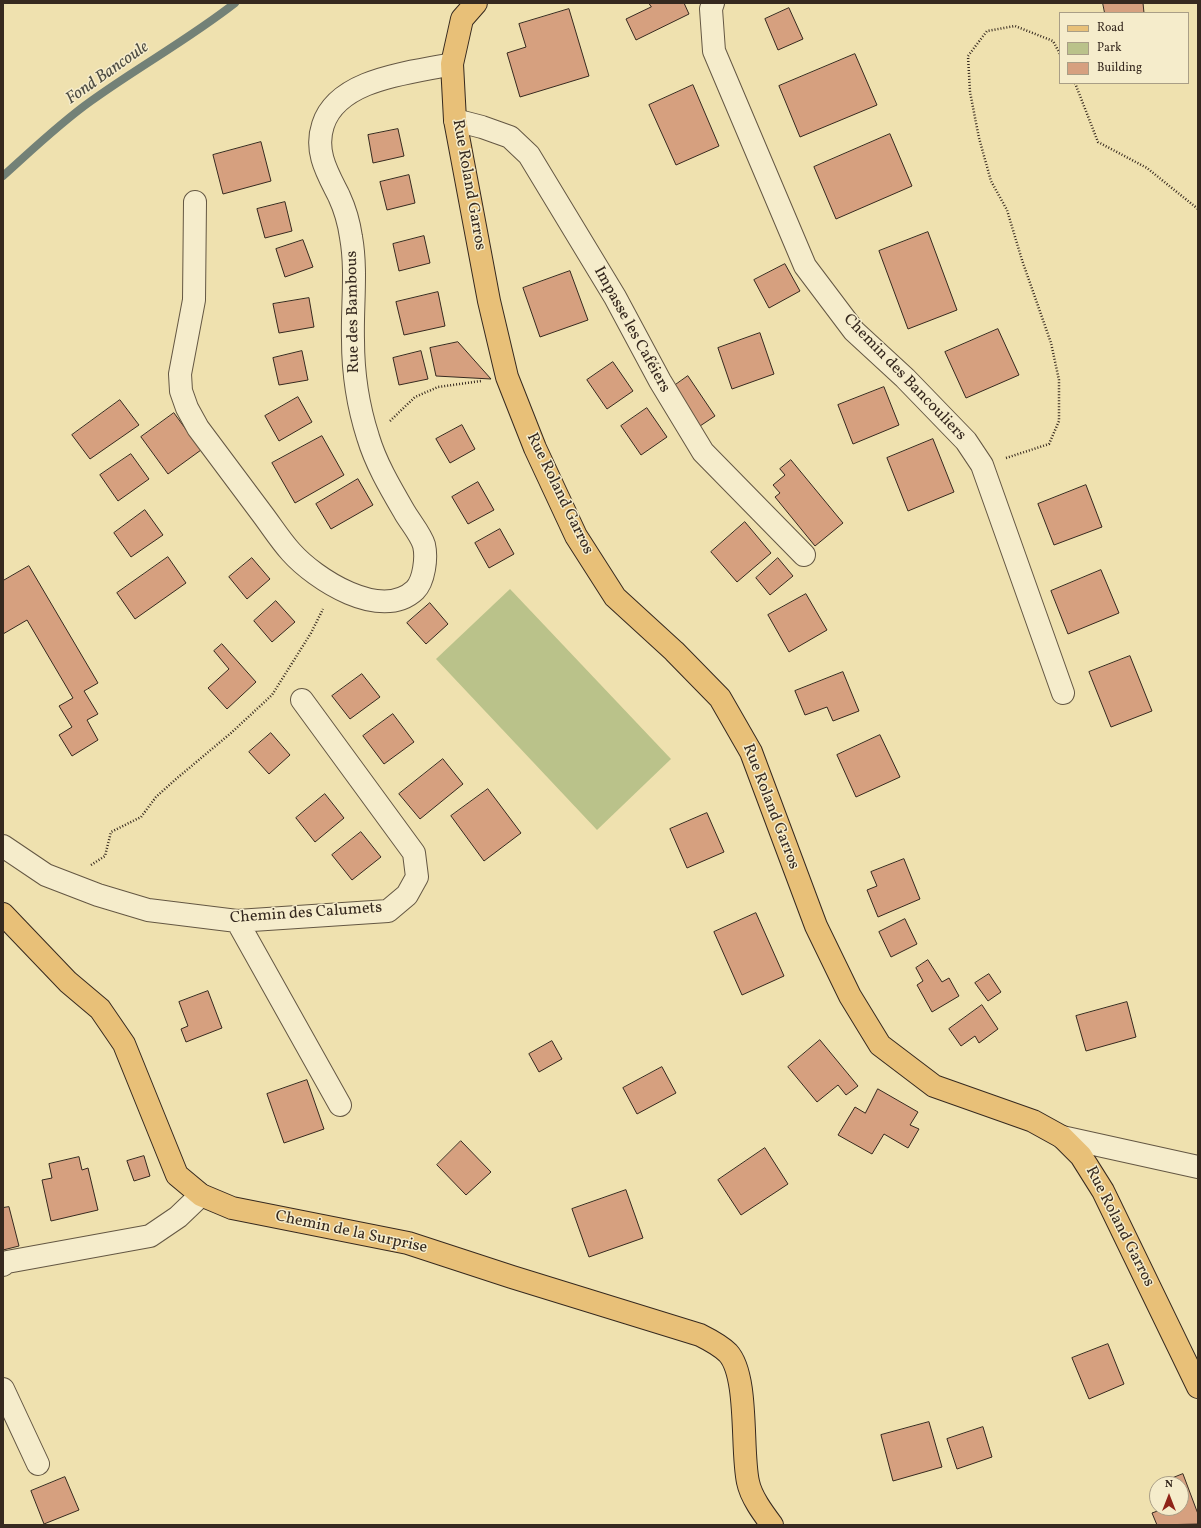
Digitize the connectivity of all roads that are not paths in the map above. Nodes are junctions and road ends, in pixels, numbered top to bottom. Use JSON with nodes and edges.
{"nodes":[{"id":1,"x":476,"y":3,"type":"edge"},
{"id":2,"x":713,"y":3,"type":"edge"},
{"id":3,"x":452,"y":64,"type":"junction"},
{"id":4,"x":455,"y":120,"type":"junction"},
{"id":5,"x":195,"y":202,"type":"dead end"},
{"id":6,"x":804,"y":555,"type":"dead end"},
{"id":7,"x":1063,"y":692,"type":"dead end"},
{"id":8,"x":302,"y":700,"type":"dead end"},
{"id":9,"x":3,"y":846,"type":"edge"},
{"id":10,"x":3,"y":914,"type":"edge"},
{"id":11,"x":237,"y":921,"type":"junction"},
{"id":12,"x":340,"y":1105,"type":"dead end"},
{"id":13,"x":1062,"y":1138,"type":"junction"},
{"id":14,"x":1198,"y":1166,"type":"edge"},
{"id":15,"x":201,"y":1195,"type":"junction"},
{"id":16,"x":3,"y":1265,"type":"edge"},
{"id":17,"x":1198,"y":1386,"type":"edge"},
{"id":18,"x":3,"y":1389,"type":"edge"},
{"id":19,"x":38,"y":1464,"type":"dead end"},
{"id":20,"x":772,"y":1525,"type":"edge"}],
"edges":[{"from":1,"to":3,"type":"main road","name":"Rue Roland Garros"},
{"from":2,"to":7,"type":"street","name":"Chemin des Bancouliers"},
{"from":3,"to":4,"type":"main road","name":"Rue Roland Garros"},
{"from":3,"to":5,"type":"street","name":"Rue des Bambous"},
{"from":4,"to":6,"type":"street","name":"Impasse les Caféiers"},
{"from":4,"to":13,"type":"main road","name":"Rue Roland Garros"},
{"from":8,"to":11,"type":"street","name":"Chemin des Calumets"},
{"from":9,"to":11,"type":"street","name":"Chemin des Calumets"},
{"from":10,"to":15,"type":"main road","name":"Chemin de la Surprise"},
{"from":11,"to":12,"type":"street"},
{"from":13,"to":14,"type":"street"},
{"from":13,"to":17,"type":"main road","name":"Rue Roland Garros"},
{"from":15,"to":16,"type":"street"},
{"from":15,"to":20,"type":"main road","name":"Chemin de la Surprise"},
{"from":18,"to":19,"type":"street"}]}
